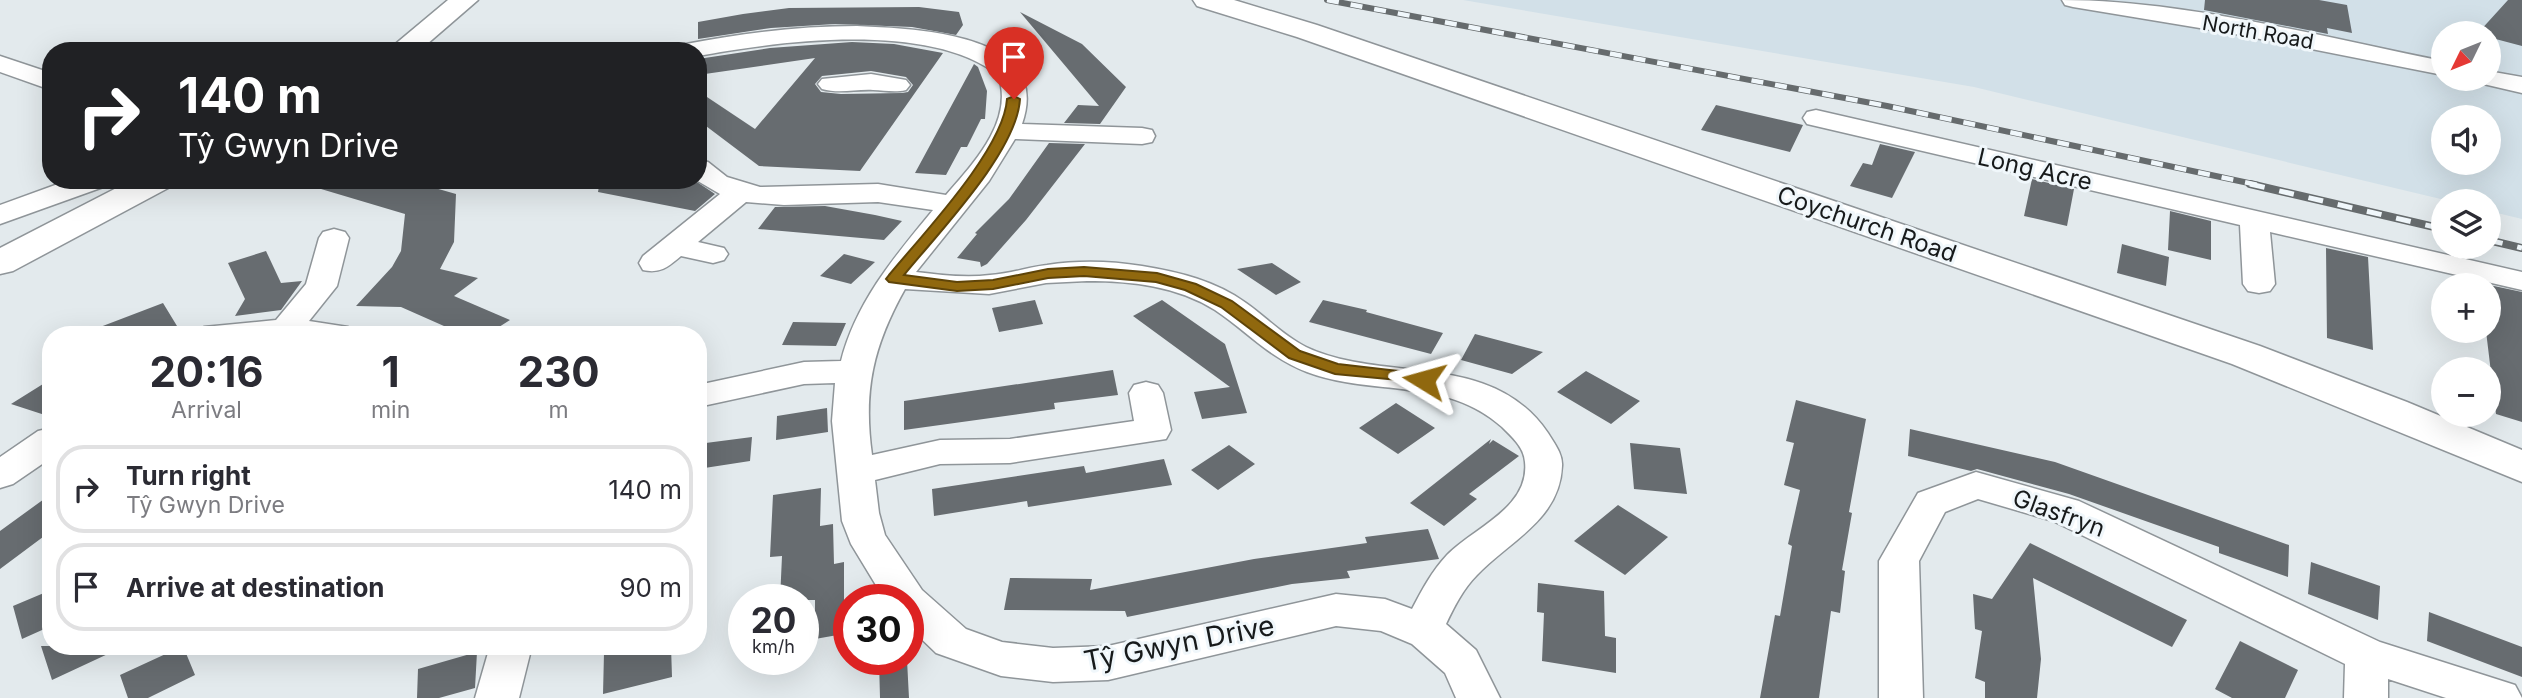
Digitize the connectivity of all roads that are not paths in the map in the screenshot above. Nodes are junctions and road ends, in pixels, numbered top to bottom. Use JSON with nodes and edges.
{"nodes":[{"id":1,"x":465,"y":0,"type":"edge"},
{"id":2,"x":1206,"y":0,"type":"edge"},
{"id":3,"x":2073,"y":0,"type":"edge"},
{"id":4,"x":412,"y":42,"type":"edge"},
{"id":5,"x":707,"y":47,"type":"edge"},
{"id":6,"x":0,"y":63,"type":"edge"},
{"id":7,"x":892,"y":65,"type":"junction"},
{"id":8,"x":2431,"y":66,"type":"edge"},
{"id":9,"x":42,"y":79,"type":"edge"},
{"id":10,"x":2501,"y":81,"type":"edge"},
{"id":11,"x":831,"y":84,"type":"dead end"},
{"id":12,"x":2522,"y":85,"type":"edge"},
{"id":13,"x":1816,"y":118,"type":"dead end"},
{"id":14,"x":1006,"y":131,"type":"junction"},
{"id":15,"x":1150,"y":137,"type":"dead end"},
{"id":16,"x":707,"y":177,"type":"edge"},
{"id":17,"x":71,"y":189,"type":"edge"},
{"id":18,"x":140,"y":189,"type":"edge"},
{"id":19,"x":739,"y":193,"type":"junction"},
{"id":20,"x":953,"y":205,"type":"junction"},
{"id":21,"x":0,"y":215,"type":"edge"},
{"id":22,"x":2254,"y":219,"type":"junction"},
{"id":23,"x":334,"y":238,"type":"dead end"},
{"id":24,"x":713,"y":254,"type":"dead end"},
{"id":25,"x":0,"y":263,"type":"edge"},
{"id":26,"x":894,"y":279,"type":"junction"},
{"id":27,"x":2522,"y":281,"type":"edge"},
{"id":28,"x":2259,"y":284,"type":"dead end"},
{"id":29,"x":289,"y":326,"type":"edge"},
{"id":30,"x":855,"y":371,"type":"junction"},
{"id":31,"x":1146,"y":393,"type":"dead end"},
{"id":32,"x":707,"y":394,"type":"edge"},
{"id":33,"x":42,"y":446,"type":"edge"},
{"id":34,"x":2522,"y":467,"type":"edge"},
{"id":35,"x":856,"y":472,"type":"junction"},
{"id":36,"x":0,"y":475,"type":"edge"},
{"id":37,"x":898,"y":584,"type":"edge"},
{"id":38,"x":924,"y":616,"type":"edge"},
{"id":39,"x":1423,"y":630,"type":"junction"},
{"id":40,"x":509,"y":655,"type":"edge"},
{"id":41,"x":2367,"y":655,"type":"junction"},
{"id":42,"x":497,"y":698,"type":"edge"},
{"id":43,"x":1478,"y":698,"type":"edge"},
{"id":44,"x":1901,"y":698,"type":"edge"},
{"id":45,"x":2366,"y":698,"type":"edge"},
{"id":46,"x":2500,"y":698,"type":"edge"}],
"edges":[{"from":1,"to":4,"type":"main road"},
{"from":2,"to":34,"type":"main road","name":"Coychurch Road"},
{"from":3,"to":8,"type":"street","name":"North Road"},
{"from":5,"to":7,"type":"street","name":"Tŷ Gwyn Drive"},
{"from":6,"to":9,"type":"street"},
{"from":7,"to":11,"type":"street","name":"Tŷ Gwyn Drive"},
{"from":7,"to":14,"type":"street","name":"Tŷ Gwyn Drive"},
{"from":10,"to":12,"type":"street"},
{"from":13,"to":22,"type":"street","name":"Long Acre"},
{"from":14,"to":15,"type":"street"},
{"from":14,"to":20,"type":"street","name":"Tŷ Gwyn Drive"},
{"from":16,"to":19,"type":"street"},
{"from":17,"to":21,"type":"street"},
{"from":18,"to":25,"type":"main road"},
{"from":19,"to":20,"type":"street"},
{"from":19,"to":24,"type":"street"},
{"from":20,"to":26,"type":"street","name":"Tŷ Gwyn Drive"},
{"from":22,"to":27,"type":"street","name":"Long Acre"},
{"from":22,"to":28,"type":"street"},
{"from":23,"to":29,"type":"street"},
{"from":26,"to":30,"type":"street","name":"Tŷ Gwyn Drive"},
{"from":26,"to":39,"type":"street"},
{"from":30,"to":32,"type":"street"},
{"from":30,"to":35,"type":"street","name":"Tŷ Gwyn Drive"},
{"from":31,"to":35,"type":"street"},
{"from":33,"to":36,"type":"street"},
{"from":35,"to":37,"type":"street","name":"Tŷ Gwyn Drive"},
{"from":38,"to":39,"type":"street","name":"Tŷ Gwyn Drive"},
{"from":39,"to":43,"type":"street","name":"Tŷ Gwyn Drive"},
{"from":40,"to":42,"type":"street"},
{"from":41,"to":44,"type":"street","name":"Glasfryn"},
{"from":41,"to":45,"type":"street"},
{"from":41,"to":46,"type":"street","name":"Glasfryn"}]}
